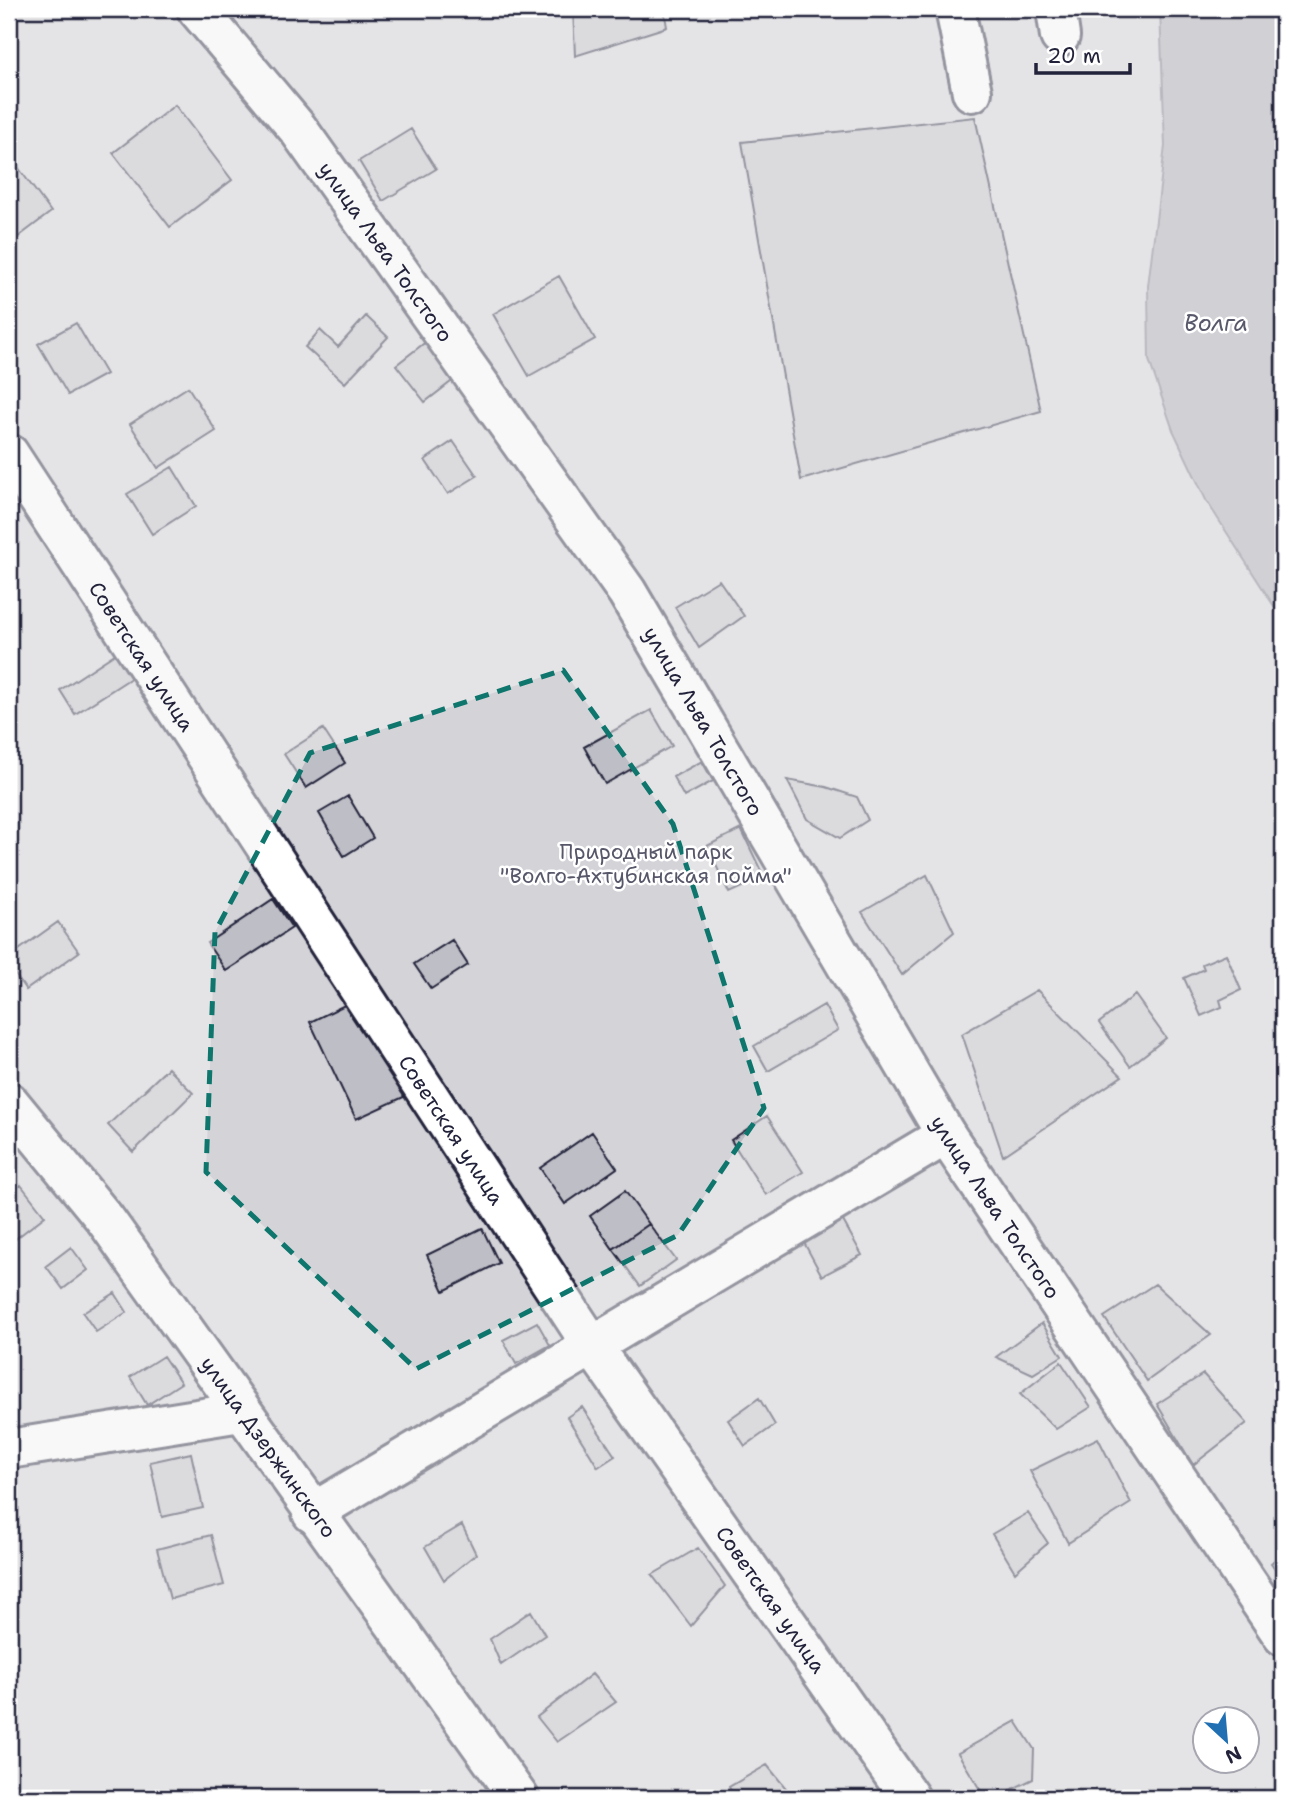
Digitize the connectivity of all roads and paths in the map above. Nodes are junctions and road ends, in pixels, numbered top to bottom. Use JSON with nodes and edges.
{"nodes":[{"id":1,"x":197,"y":9,"type":"edge"},
{"id":2,"x":955,"y":9,"type":"edge"},
{"id":3,"x":971,"y":92,"type":"dead end"},
{"id":4,"x":9,"y":454,"type":"edge"},
{"id":5,"x":9,"y":1102,"type":"edge"},
{"id":6,"x":946,"y":1135,"type":"junction"},
{"id":7,"x":593,"y":1347,"type":"junction"},
{"id":8,"x":241,"y":1412,"type":"junction"},
{"id":9,"x":9,"y":1449,"type":"edge"},
{"id":10,"x":312,"y":1513,"type":"junction"},
{"id":11,"x":1283,"y":1636,"type":"edge"},
{"id":12,"x":519,"y":1798,"type":"edge"},
{"id":13,"x":910,"y":1798,"type":"edge"}],
"edges":[{"from":1,"to":6,"type":"street","name":"улица Льва Толстого"},
{"from":2,"to":3,"type":"street"},
{"from":4,"to":7,"type":"street","name":"Советская улица"},
{"from":5,"to":8,"type":"street","name":"улица Дзержинского"},
{"from":6,"to":7,"type":"street"},
{"from":6,"to":11,"type":"street","name":"улица Льва Толстого"},
{"from":7,"to":10,"type":"street"},
{"from":7,"to":13,"type":"street","name":"Советская улица"},
{"from":8,"to":9,"type":"street"},
{"from":8,"to":10,"type":"street","name":"улица Дзержинского"},
{"from":10,"to":12,"type":"street","name":"улица Дзержинского"}]}
